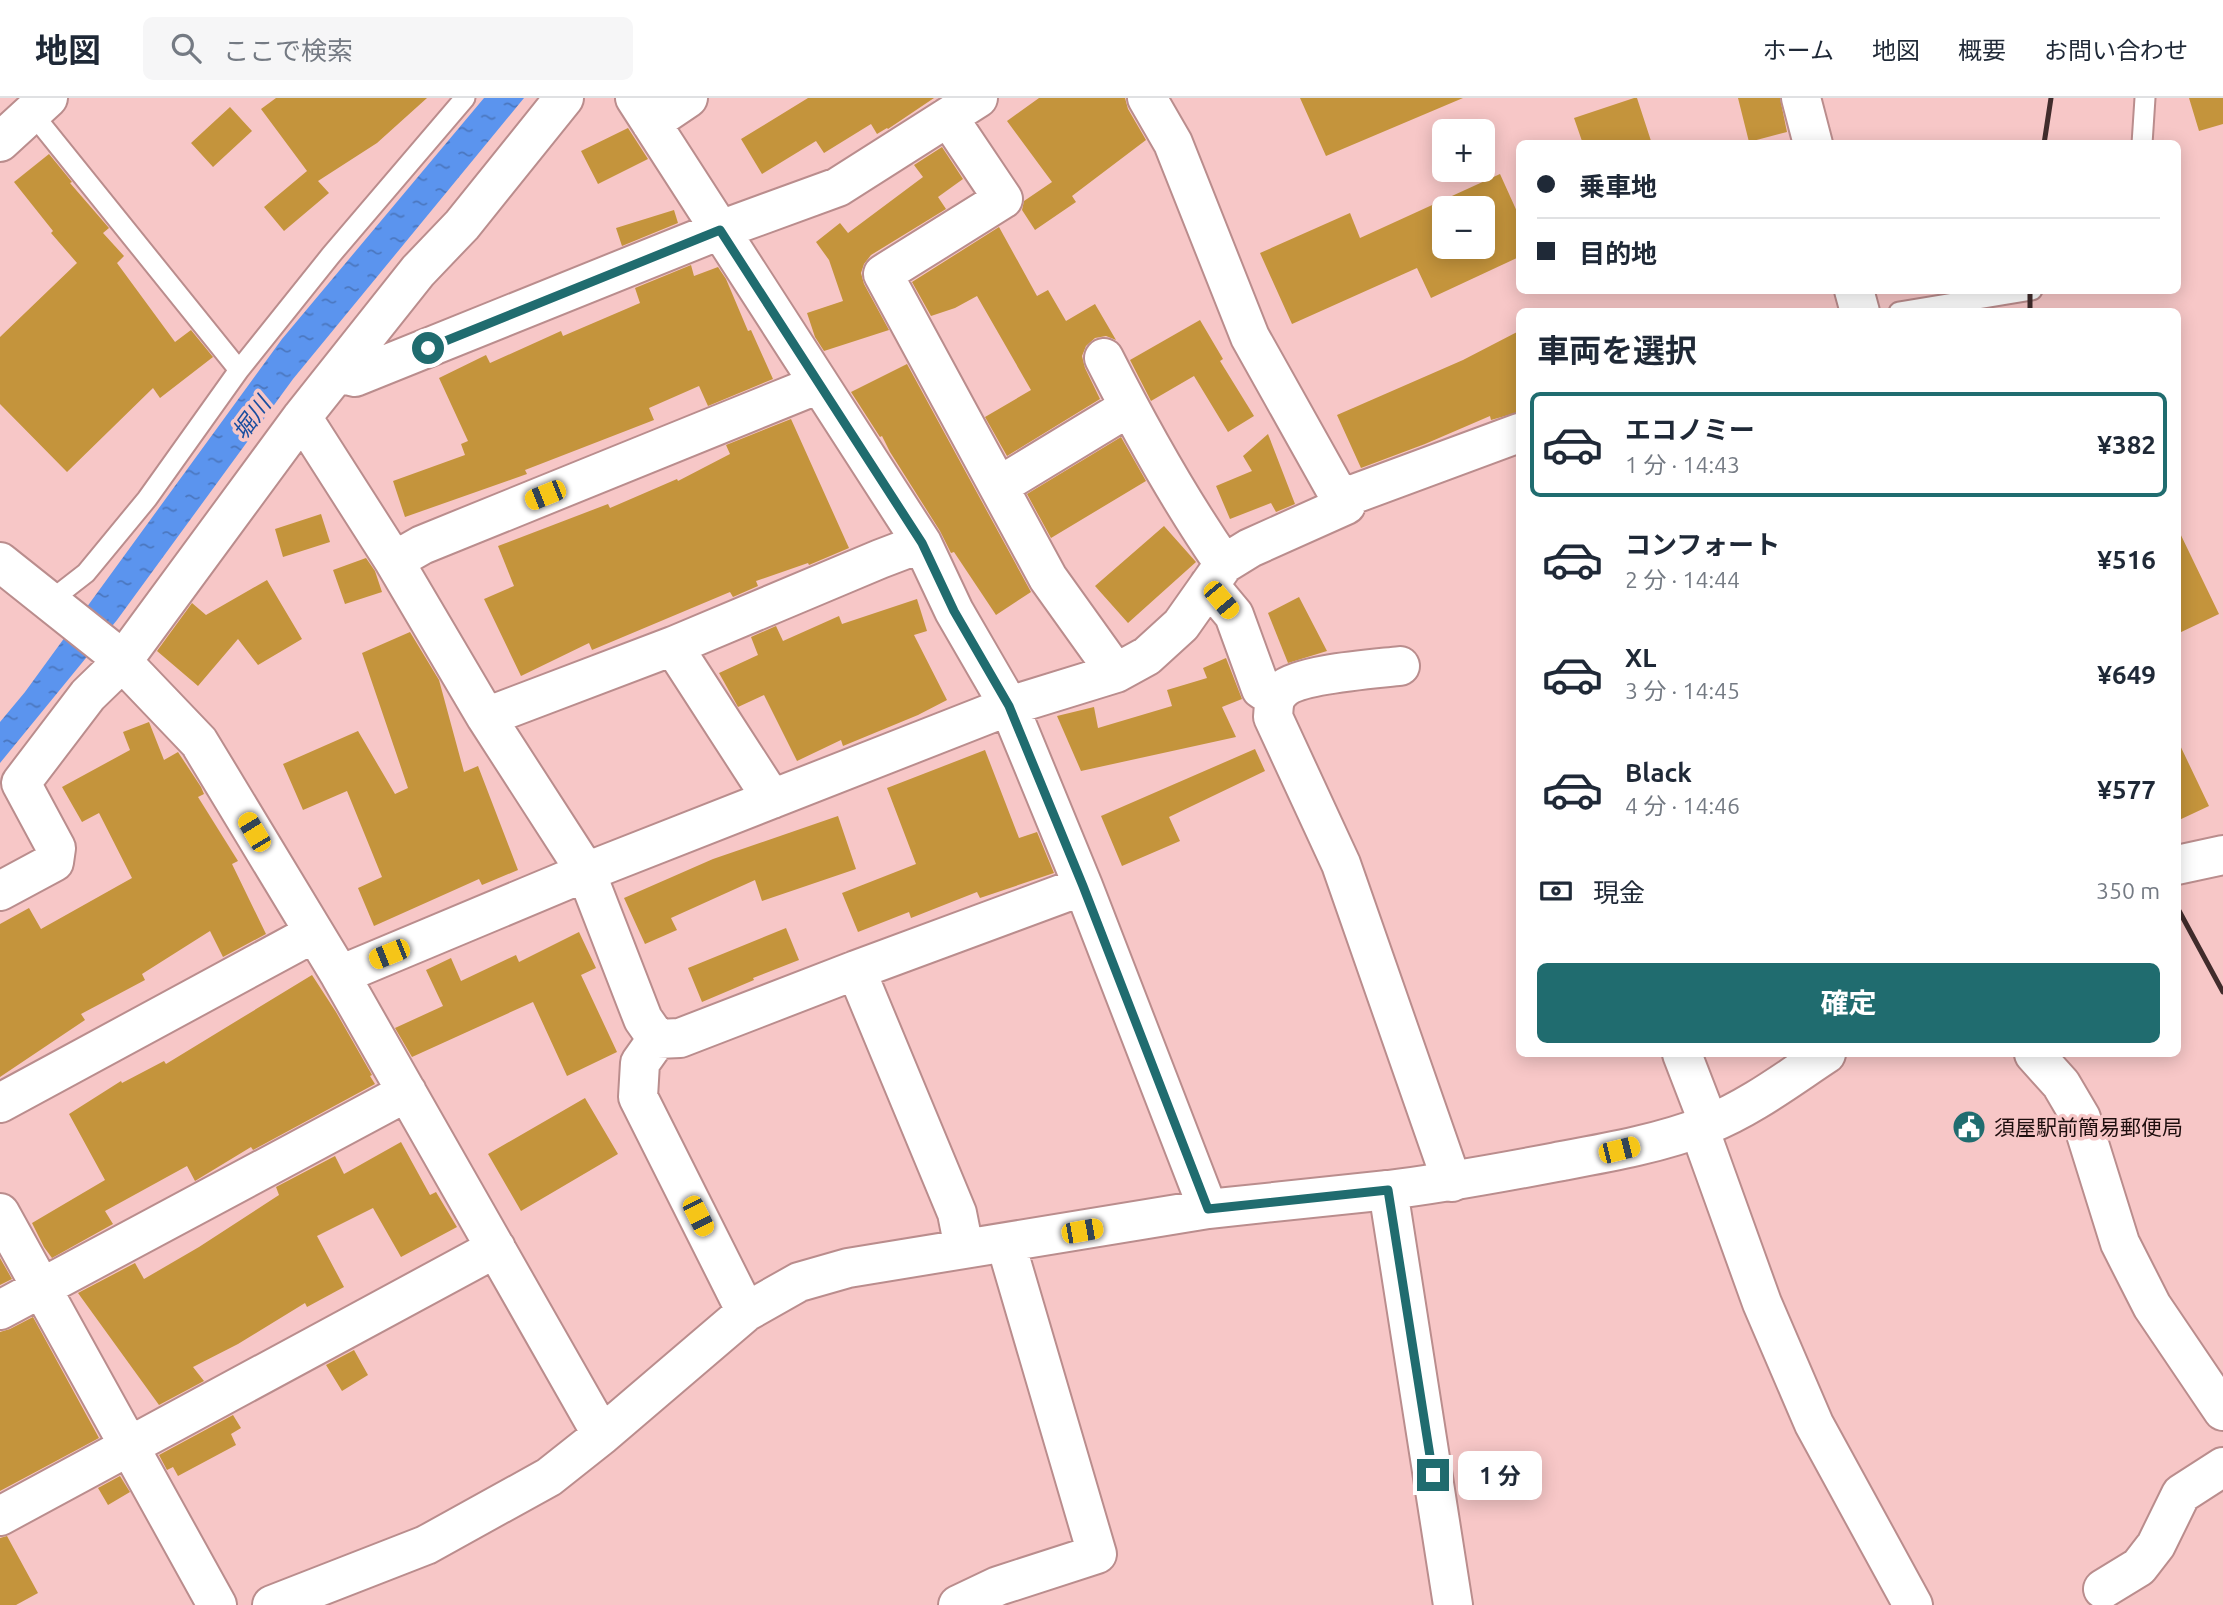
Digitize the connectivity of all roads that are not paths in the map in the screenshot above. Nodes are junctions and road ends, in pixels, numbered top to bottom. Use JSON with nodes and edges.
{"nodes":[{"id":1,"x":465,"y":98,"type":"edge"},
{"id":2,"x":565,"y":98,"type":"edge"},
{"id":3,"x":688,"y":98,"type":"edge"},
{"id":4,"x":1147,"y":98,"type":"edge"},
{"id":5,"x":1801,"y":98,"type":"edge"},
{"id":6,"x":2145,"y":98,"type":"edge"},
{"id":7,"x":40,"y":106,"type":"edge"},
{"id":8,"x":963,"y":108,"type":"edge"},
{"id":9,"x":643,"y":111,"type":"edge"},
{"id":10,"x":1812,"y":140,"type":"edge"},
{"id":11,"x":2142,"y":140,"type":"edge"},
{"id":12,"x":0,"y":142,"type":"edge"},
{"id":13,"x":720,"y":230,"type":"junction"},
{"id":14,"x":2008,"y":294,"type":"edge"},
{"id":15,"x":1923,"y":308,"type":"edge"},
{"id":16,"x":1104,"y":358,"type":"dead end"},
{"id":17,"x":239,"y":370,"type":"junction"},
{"id":18,"x":338,"y":373,"type":"junction"},
{"id":19,"x":819,"y":384,"type":"junction"},
{"id":20,"x":1129,"y":407,"type":"junction"},
{"id":21,"x":302,"y":416,"type":"junction"},
{"id":22,"x":1516,"y":434,"type":"edge"},
{"id":23,"x":999,"y":486,"type":"junction"},
{"id":24,"x":1346,"y":497,"type":"junction"},
{"id":25,"x":922,"y":543,"type":"junction"},
{"id":26,"x":394,"y":561,"type":"junction"},
{"id":27,"x":0,"y":562,"type":"edge"},
{"id":28,"x":1216,"y":574,"type":"junction"},
{"id":29,"x":55,"y":606,"type":"junction"},
{"id":30,"x":673,"y":646,"type":"junction"},
{"id":31,"x":117,"y":657,"type":"junction"},
{"id":32,"x":1400,"y":666,"type":"dead end"},
{"id":33,"x":1116,"y":673,"type":"junction"},
{"id":34,"x":1275,"y":698,"type":"junction"},
{"id":35,"x":1009,"y":706,"type":"junction"},
{"id":36,"x":486,"y":717,"type":"junction"},
{"id":37,"x":772,"y":799,"type":"junction"},
{"id":38,"x":2223,"y":855,"type":"edge"},
{"id":39,"x":2181,"y":864,"type":"edge"},
{"id":40,"x":586,"y":872,"type":"junction"},
{"id":41,"x":1083,"y":886,"type":"junction"},
{"id":42,"x":0,"y":891,"type":"edge"},
{"id":43,"x":314,"y":933,"type":"junction"},
{"id":44,"x":856,"y":970,"type":"junction"},
{"id":45,"x":340,"y":975,"type":"junction"},
{"id":46,"x":657,"y":1039,"type":"junction"},
{"id":47,"x":1683,"y":1057,"type":"edge"},
{"id":48,"x":1821,"y":1057,"type":"edge"},
{"id":49,"x":2037,"y":1057,"type":"edge"},
{"id":50,"x":407,"y":1092,"type":"junction"},
{"id":51,"x":0,"y":1103,"type":"edge"},
{"id":52,"x":1704,"y":1126,"type":"junction"},
{"id":53,"x":1452,"y":1182,"type":"junction"},
{"id":54,"x":1388,"y":1190,"type":"junction"},
{"id":55,"x":1208,"y":1209,"type":"junction"},
{"id":56,"x":0,"y":1213,"type":"edge"},
{"id":57,"x":1006,"y":1244,"type":"junction"},
{"id":58,"x":496,"y":1248,"type":"junction"},
{"id":59,"x":964,"y":1248,"type":"junction"},
{"id":60,"x":42,"y":1288,"type":"junction"},
{"id":61,"x":0,"y":1310,"type":"edge"},
{"id":62,"x":747,"y":1312,"type":"junction"},
{"id":63,"x":2223,"y":1411,"type":"edge"},
{"id":64,"x":602,"y":1435,"type":"junction"},
{"id":65,"x":130,"y":1446,"type":"junction"},
{"id":66,"x":2223,"y":1467,"type":"edge"},
{"id":67,"x":0,"y":1516,"type":"edge"},
{"id":68,"x":2103,"y":1589,"type":"dead end"},
{"id":69,"x":217,"y":1605,"type":"edge"},
{"id":70,"x":272,"y":1605,"type":"edge"},
{"id":71,"x":958,"y":1605,"type":"edge"},
{"id":72,"x":1453,"y":1605,"type":"edge"},
{"id":73,"x":1913,"y":1605,"type":"edge"}],
"edges":[{"from":1,"to":17,"type":"lane"},
{"from":2,"to":18,"type":"street"},
{"from":3,"to":9,"type":"street"},
{"from":4,"to":24,"type":"street"},
{"from":5,"to":10,"type":"street"},
{"from":6,"to":11,"type":"lane"},
{"from":7,"to":12,"type":"street"},
{"from":7,"to":17,"type":"lane"},
{"from":8,"to":13,"type":"street"},
{"from":8,"to":23,"type":"street"},
{"from":9,"to":13,"type":"street"},
{"from":13,"to":18,"type":"street"},
{"from":13,"to":19,"type":"street"},
{"from":14,"to":15,"type":"lane"},
{"from":16,"to":20,"type":"street"},
{"from":17,"to":29,"type":"lane"},
{"from":18,"to":21,"type":"street"},
{"from":19,"to":25,"type":"street"},
{"from":19,"to":26,"type":"street"},
{"from":20,"to":23,"type":"street"},
{"from":20,"to":28,"type":"street"},
{"from":21,"to":26,"type":"street"},
{"from":21,"to":31,"type":"street"},
{"from":22,"to":24,"type":"street"},
{"from":23,"to":33,"type":"street"},
{"from":24,"to":28,"type":"street"},
{"from":25,"to":30,"type":"street"},
{"from":25,"to":35,"type":"street"},
{"from":26,"to":36,"type":"street"},
{"from":27,"to":29,"type":"street"},
{"from":28,"to":33,"type":"street"},
{"from":28,"to":34,"type":"street"},
{"from":29,"to":31,"type":"street"},
{"from":30,"to":36,"type":"street"},
{"from":30,"to":37,"type":"street"},
{"from":31,"to":42,"type":"street"},
{"from":31,"to":43,"type":"street"},
{"from":32,"to":34,"type":"street"},
{"from":33,"to":35,"type":"street"},
{"from":34,"to":53,"type":"street"},
{"from":35,"to":37,"type":"street"},
{"from":35,"to":41,"type":"street"},
{"from":36,"to":40,"type":"street"},
{"from":37,"to":40,"type":"street"},
{"from":38,"to":39,"type":"street"},
{"from":40,"to":45,"type":"street"},
{"from":40,"to":46,"type":"street"},
{"from":41,"to":44,"type":"street"},
{"from":41,"to":55,"type":"street"},
{"from":43,"to":45,"type":"street"},
{"from":43,"to":51,"type":"street"},
{"from":44,"to":46,"type":"street"},
{"from":44,"to":59,"type":"street"},
{"from":45,"to":50,"type":"street"},
{"from":46,"to":62,"type":"street"},
{"from":47,"to":52,"type":"street"},
{"from":48,"to":52,"type":"street"},
{"from":49,"to":63,"type":"street"},
{"from":50,"to":58,"type":"street"},
{"from":50,"to":60,"type":"street"},
{"from":52,"to":53,"type":"street"},
{"from":52,"to":73,"type":"street"},
{"from":53,"to":54,"type":"street"},
{"from":54,"to":55,"type":"street"},
{"from":54,"to":72,"type":"street"},
{"from":55,"to":57,"type":"street"},
{"from":56,"to":60,"type":"street"},
{"from":57,"to":59,"type":"street"},
{"from":57,"to":71,"type":"street"},
{"from":58,"to":64,"type":"street"},
{"from":58,"to":65,"type":"street"},
{"from":59,"to":62,"type":"street"},
{"from":60,"to":61,"type":"street"},
{"from":60,"to":65,"type":"street"},
{"from":62,"to":64,"type":"street"},
{"from":64,"to":70,"type":"street"},
{"from":65,"to":67,"type":"street"},
{"from":65,"to":69,"type":"street"},
{"from":66,"to":68,"type":"street"}]}
